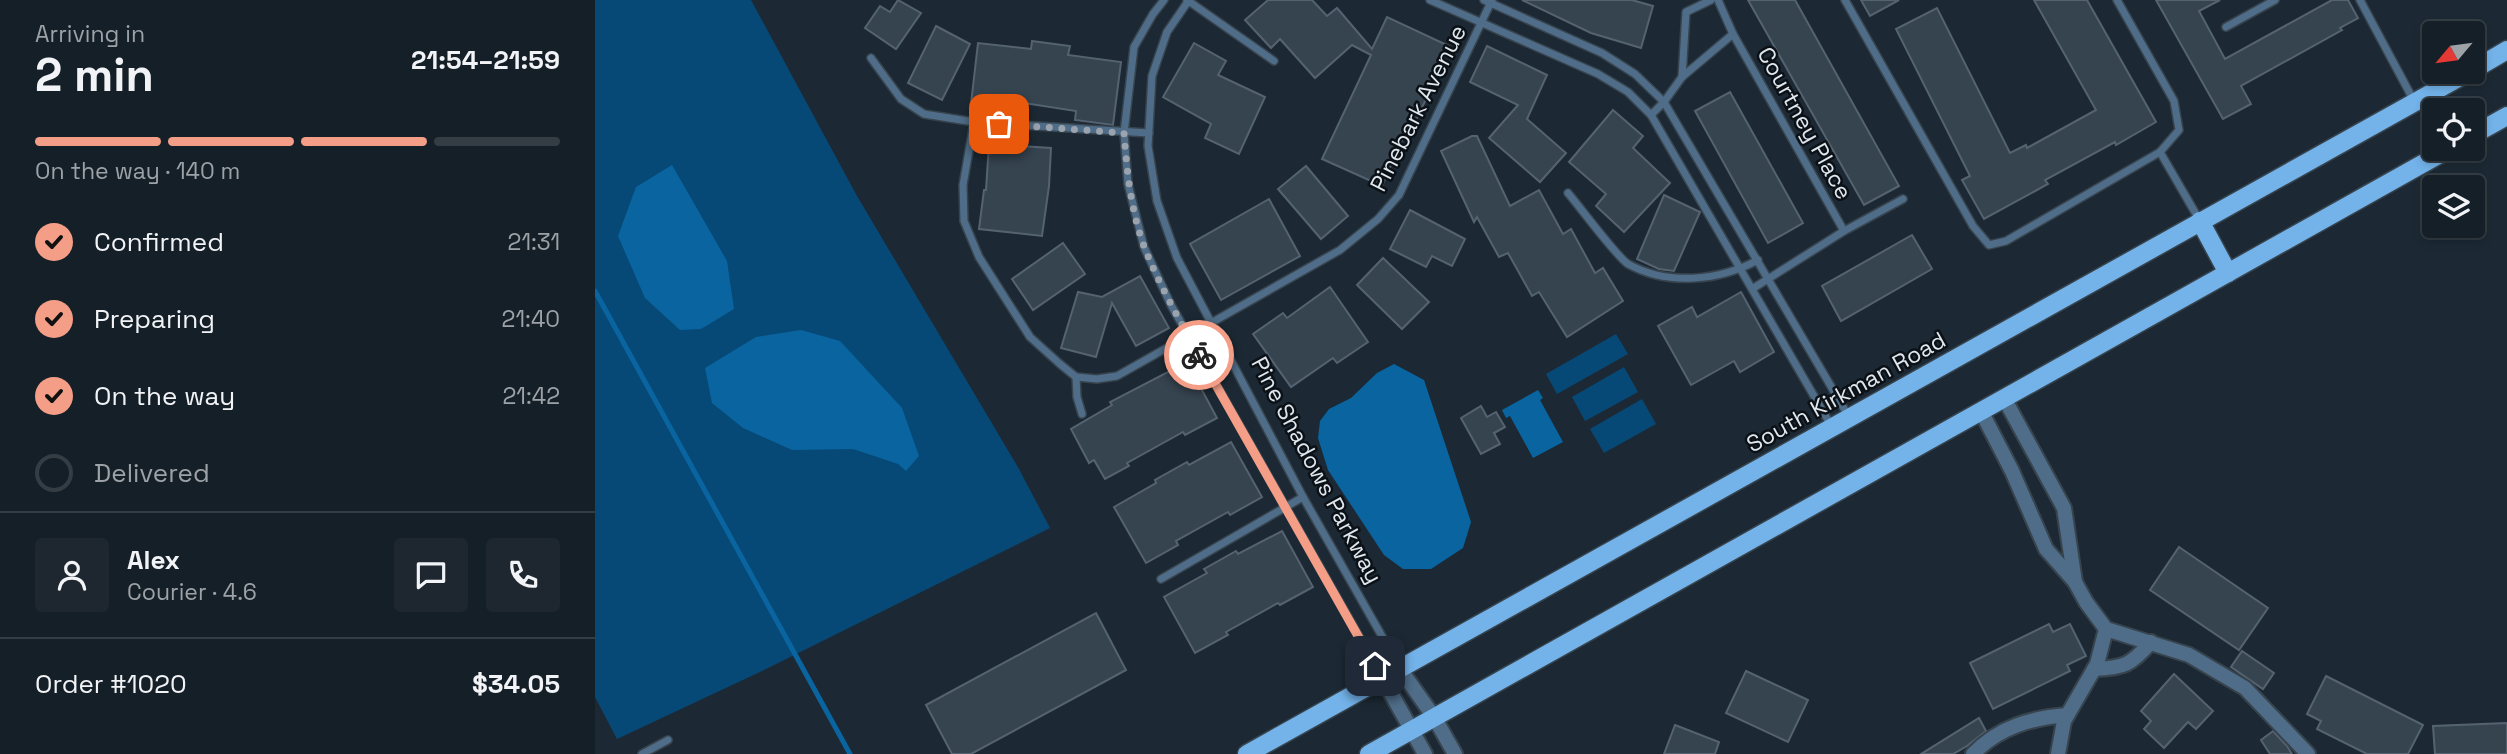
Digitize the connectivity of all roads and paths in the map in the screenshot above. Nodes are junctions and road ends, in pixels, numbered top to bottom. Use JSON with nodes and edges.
{"nodes":[{"id":1,"x":1164,"y":0,"type":"edge"},
{"id":2,"x":1188,"y":0,"type":"edge"},
{"id":3,"x":1430,"y":0,"type":"edge"},
{"id":4,"x":1711,"y":0,"type":"edge"},
{"id":5,"x":1718,"y":0,"type":"edge"},
{"id":6,"x":1845,"y":0,"type":"edge"},
{"id":7,"x":2117,"y":0,"type":"edge"},
{"id":8,"x":2275,"y":0,"type":"edge"},
{"id":9,"x":2360,"y":0,"type":"edge"},
{"id":10,"x":1489,"y":1,"type":"edge"},
{"id":11,"x":1484,"y":22,"type":"junction"},
{"id":12,"x":2226,"y":27,"type":"dead end"},
{"id":13,"x":1733,"y":34,"type":"junction"},
{"id":14,"x":2507,"y":50,"type":"edge"},
{"id":15,"x":871,"y":58,"type":"dead end"},
{"id":16,"x":1274,"y":61,"type":"dead end"},
{"id":17,"x":2485,"y":63,"type":"edge"},
{"id":18,"x":1682,"y":77,"type":"junction"},
{"id":19,"x":2448,"y":84,"type":"edge"},
{"id":20,"x":1664,"y":102,"type":"junction"},
{"id":21,"x":2415,"y":102,"type":"junction"},
{"id":22,"x":1651,"y":115,"type":"junction"},
{"id":23,"x":2507,"y":116,"type":"edge"},
{"id":24,"x":974,"y":122,"type":"junction"},
{"id":25,"x":2485,"y":128,"type":"edge"},
{"id":26,"x":1124,"y":133,"type":"junction"},
{"id":27,"x":1149,"y":133,"type":"junction"},
{"id":28,"x":2160,"y":152,"type":"junction"},
{"id":29,"x":2428,"y":161,"type":"edge"},
{"id":30,"x":1569,"y":193,"type":"dead end"},
{"id":31,"x":1903,"y":199,"type":"dead end"},
{"id":32,"x":2200,"y":221,"type":"junction"},
{"id":33,"x":1844,"y":231,"type":"junction"},
{"id":34,"x":1758,"y":260,"type":"junction"},
{"id":35,"x":1741,"y":269,"type":"junction"},
{"id":36,"x":2228,"y":273,"type":"junction"},
{"id":37,"x":1769,"y":278,"type":"junction"},
{"id":38,"x":1752,"y":289,"type":"junction"},
{"id":39,"x":1212,"y":323,"type":"junction"},
{"id":40,"x":1189,"y":336,"type":"junction"},
{"id":41,"x":1076,"y":377,"type":"junction"},
{"id":42,"x":2004,"y":398,"type":"junction"},
{"id":43,"x":1981,"y":411,"type":"junction"},
{"id":44,"x":1082,"y":414,"type":"dead end"},
{"id":45,"x":1850,"y":418,"type":"junction"},
{"id":46,"x":1832,"y":428,"type":"junction"},
{"id":47,"x":1303,"y":497,"type":"junction"},
{"id":48,"x":1286,"y":507,"type":"junction"},
{"id":49,"x":1161,"y":579,"type":"dead end"},
{"id":50,"x":2075,"y":582,"type":"junction"},
{"id":51,"x":2106,"y":629,"type":"junction"},
{"id":52,"x":2151,"y":642,"type":"junction"},
{"id":53,"x":1400,"y":669,"type":"junction"},
{"id":54,"x":2094,"y":669,"type":"junction"},
{"id":55,"x":1383,"y":678,"type":"junction"},
{"id":56,"x":2067,"y":715,"type":"junction"},
{"id":57,"x":1434,"y":717,"type":"junction"},
{"id":58,"x":1411,"y":731,"type":"junction"},
{"id":59,"x":668,"y":740,"type":"dead end"},
{"id":60,"x":642,"y":754,"type":"edge"},
{"id":61,"x":1247,"y":754,"type":"edge"},
{"id":62,"x":1369,"y":754,"type":"edge"},
{"id":63,"x":1425,"y":754,"type":"edge"},
{"id":64,"x":1455,"y":754,"type":"edge"},
{"id":65,"x":1973,"y":754,"type":"edge"},
{"id":66,"x":2058,"y":754,"type":"edge"},
{"id":67,"x":2308,"y":754,"type":"edge"}],
"edges":[{"from":1,"to":26,"type":"lane","name":"Pine Shadows Parkway"},
{"from":2,"to":16,"type":"lane"},
{"from":2,"to":27,"type":"lane","name":"Pine Shadows Parkway"},
{"from":3,"to":11,"type":"lane"},
{"from":4,"to":18,"type":"lane"},
{"from":5,"to":13,"type":"lane","name":"Courtney Place"},
{"from":6,"to":28,"type":"lane"},
{"from":7,"to":28,"type":"lane"},
{"from":8,"to":12,"type":"lane"},
{"from":9,"to":21,"type":"lane"},
{"from":10,"to":11,"type":"lane","name":"Pinebark Avenue"},
{"from":10,"to":20,"type":"lane"},
{"from":11,"to":22,"type":"lane"},
{"from":11,"to":39,"type":"lane","name":"Pinebark Avenue"},
{"from":13,"to":18,"type":"lane"},
{"from":13,"to":33,"type":"lane","name":"Courtney Place"},
{"from":14,"to":17,"type":"main road","name":"South Kirkman Road"},
{"from":15,"to":24,"type":"lane"},
{"from":18,"to":20,"type":"lane"},
{"from":19,"to":21,"type":"main road","name":"South Kirkman Road"},
{"from":20,"to":22,"type":"lane"},
{"from":20,"to":34,"type":"lane"},
{"from":21,"to":32,"type":"main road","name":"South Kirkman Road"},
{"from":22,"to":35,"type":"lane"},
{"from":23,"to":25,"type":"main road"},
{"from":24,"to":26,"type":"lane"},
{"from":24,"to":41,"type":"lane"},
{"from":26,"to":27,"type":"lane"},
{"from":26,"to":40,"type":"lane","name":"Pine Shadows Parkway"},
{"from":27,"to":39,"type":"lane","name":"Pine Shadows Parkway"},
{"from":28,"to":32,"type":"lane"},
{"from":29,"to":36,"type":"main road"},
{"from":30,"to":35,"type":"lane"},
{"from":31,"to":33,"type":"lane"},
{"from":32,"to":36,"type":"main road"},
{"from":32,"to":45,"type":"main road","name":"South Kirkman Road"},
{"from":33,"to":37,"type":"lane"},
{"from":34,"to":35,"type":"lane"},
{"from":34,"to":37,"type":"lane"},
{"from":35,"to":38,"type":"lane"},
{"from":36,"to":42,"type":"main road"},
{"from":37,"to":38,"type":"lane"},
{"from":37,"to":45,"type":"lane"},
{"from":38,"to":46,"type":"lane"},
{"from":39,"to":40,"type":"lane","name":"Pinebark Avenue"},
{"from":39,"to":47,"type":"lane","name":"Pine Shadows Parkway"},
{"from":40,"to":41,"type":"lane","name":"Pinebark Avenue"},
{"from":40,"to":48,"type":"lane","name":"Pine Shadows Parkway"},
{"from":41,"to":44,"type":"lane"},
{"from":42,"to":43,"type":"main road"},
{"from":42,"to":50,"type":"street"},
{"from":43,"to":50,"type":"street"},
{"from":43,"to":57,"type":"main road"},
{"from":45,"to":46,"type":"main road","name":"South Kirkman Road"},
{"from":46,"to":53,"type":"main road","name":"South Kirkman Road"},
{"from":47,"to":48,"type":"lane"},
{"from":47,"to":53,"type":"lane","name":"Pine Shadows Parkway"},
{"from":48,"to":49,"type":"lane"},
{"from":48,"to":55,"type":"lane","name":"Pine Shadows Parkway"},
{"from":50,"to":51,"type":"street"},
{"from":51,"to":52,"type":"street"},
{"from":51,"to":54,"type":"street"},
{"from":52,"to":54,"type":"street"},
{"from":52,"to":67,"type":"street"},
{"from":53,"to":55,"type":"main road","name":"South Kirkman Road"},
{"from":53,"to":57,"type":"street","name":"Pine Shadows Parkway"},
{"from":54,"to":56,"type":"street"},
{"from":55,"to":58,"type":"street","name":"Pine Shadows Parkway"},
{"from":55,"to":61,"type":"main road","name":"South Kirkman Road"},
{"from":56,"to":65,"type":"street"},
{"from":56,"to":66,"type":"street"},
{"from":57,"to":58,"type":"main road"},
{"from":57,"to":64,"type":"street","name":"Pine Shadows Parkway"},
{"from":58,"to":62,"type":"main road"},
{"from":58,"to":63,"type":"street","name":"Pine Shadows Parkway"},
{"from":59,"to":60,"type":"lane"}]}
